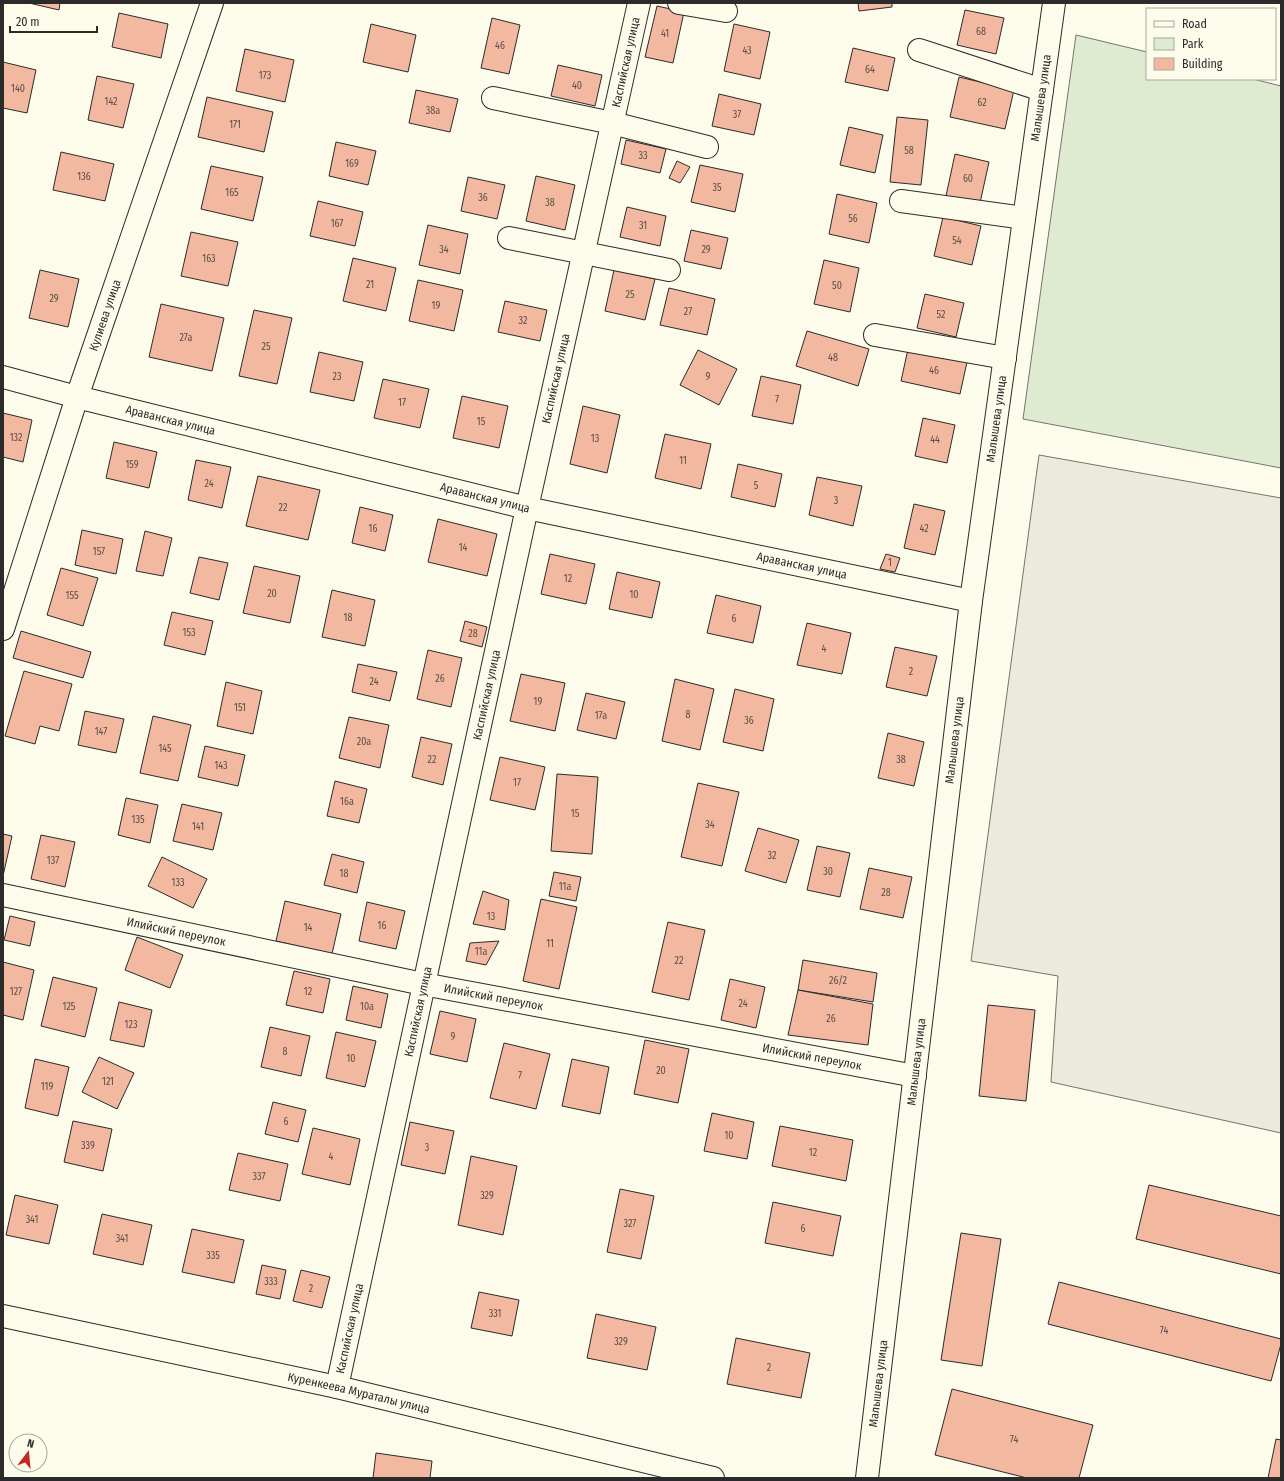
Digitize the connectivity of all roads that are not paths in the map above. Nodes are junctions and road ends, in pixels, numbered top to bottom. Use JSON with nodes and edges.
{"nodes":[{"id":1,"x":212,"y":3,"type":"edge"},
{"id":2,"x":639,"y":3,"type":"edge"},
{"id":3,"x":679,"y":3,"type":"edge"},
{"id":4,"x":1054,"y":3,"type":"edge"},
{"id":5,"x":726,"y":11,"type":"dead end"},
{"id":6,"x":919,"y":50,"type":"dead end"},
{"id":7,"x":1042,"y":90,"type":"junction"},
{"id":8,"x":493,"y":98,"type":"dead end"},
{"id":9,"x":612,"y":122,"type":"junction"},
{"id":10,"x":707,"y":147,"type":"dead end"},
{"id":11,"x":901,"y":201,"type":"dead end"},
{"id":12,"x":1024,"y":218,"type":"junction"},
{"id":13,"x":509,"y":238,"type":"dead end"},
{"id":14,"x":583,"y":252,"type":"junction"},
{"id":15,"x":669,"y":270,"type":"dead end"},
{"id":16,"x":875,"y":335,"type":"dead end"},
{"id":17,"x":1005,"y":358,"type":"junction"},
{"id":18,"x":3,"y":376,"type":"edge"},
{"id":19,"x":77,"y":397,"type":"junction"},
{"id":20,"x":527,"y":508,"type":"junction"},
{"id":21,"x":971,"y":601,"type":"junction"},
{"id":22,"x":3,"y":629,"type":"edge"},
{"id":23,"x":3,"y":895,"type":"edge"},
{"id":24,"x":423,"y":984,"type":"junction"},
{"id":25,"x":915,"y":1076,"type":"junction"},
{"id":26,"x":3,"y":1316,"type":"edge"},
{"id":27,"x":336,"y":1387,"type":"junction"},
{"id":28,"x":713,"y":1478,"type":"edge"},
{"id":29,"x":867,"y":1478,"type":"edge"}],
"edges":[{"from":1,"to":19,"type":"street","name":"Кулиева улица"},
{"from":2,"to":9,"type":"street","name":"Каспийская улица"},
{"from":3,"to":5,"type":"street"},
{"from":4,"to":7,"type":"street","name":"Малышева улица"},
{"from":6,"to":7,"type":"street"},
{"from":7,"to":12,"type":"street","name":"Малышева улица"},
{"from":8,"to":9,"type":"street"},
{"from":9,"to":10,"type":"street"},
{"from":9,"to":14,"type":"street","name":"Каспийская улица"},
{"from":11,"to":12,"type":"street"},
{"from":12,"to":17,"type":"street","name":"Малышева улица"},
{"from":13,"to":14,"type":"street"},
{"from":14,"to":15,"type":"street"},
{"from":14,"to":20,"type":"street","name":"Каспийская улица"},
{"from":16,"to":17,"type":"street"},
{"from":17,"to":21,"type":"street","name":"Малышева улица"},
{"from":18,"to":19,"type":"street","name":"Араванская улица"},
{"from":19,"to":20,"type":"street","name":"Араванская улица"},
{"from":19,"to":22,"type":"street","name":"Кулиева улица"},
{"from":20,"to":21,"type":"street","name":"Араванская улица"},
{"from":20,"to":24,"type":"street","name":"Каспийская улица"},
{"from":21,"to":25,"type":"street","name":"Малышева улица"},
{"from":23,"to":24,"type":"street","name":"Илийский переулок"},
{"from":24,"to":25,"type":"street","name":"Илийский переулок"},
{"from":24,"to":27,"type":"street","name":"Каспийская улица"},
{"from":25,"to":29,"type":"street","name":"Малышева улица"},
{"from":26,"to":27,"type":"street","name":"Куренкеева Мураталы улица"},
{"from":27,"to":28,"type":"street","name":"Куренкеева Мураталы улица"}]}
